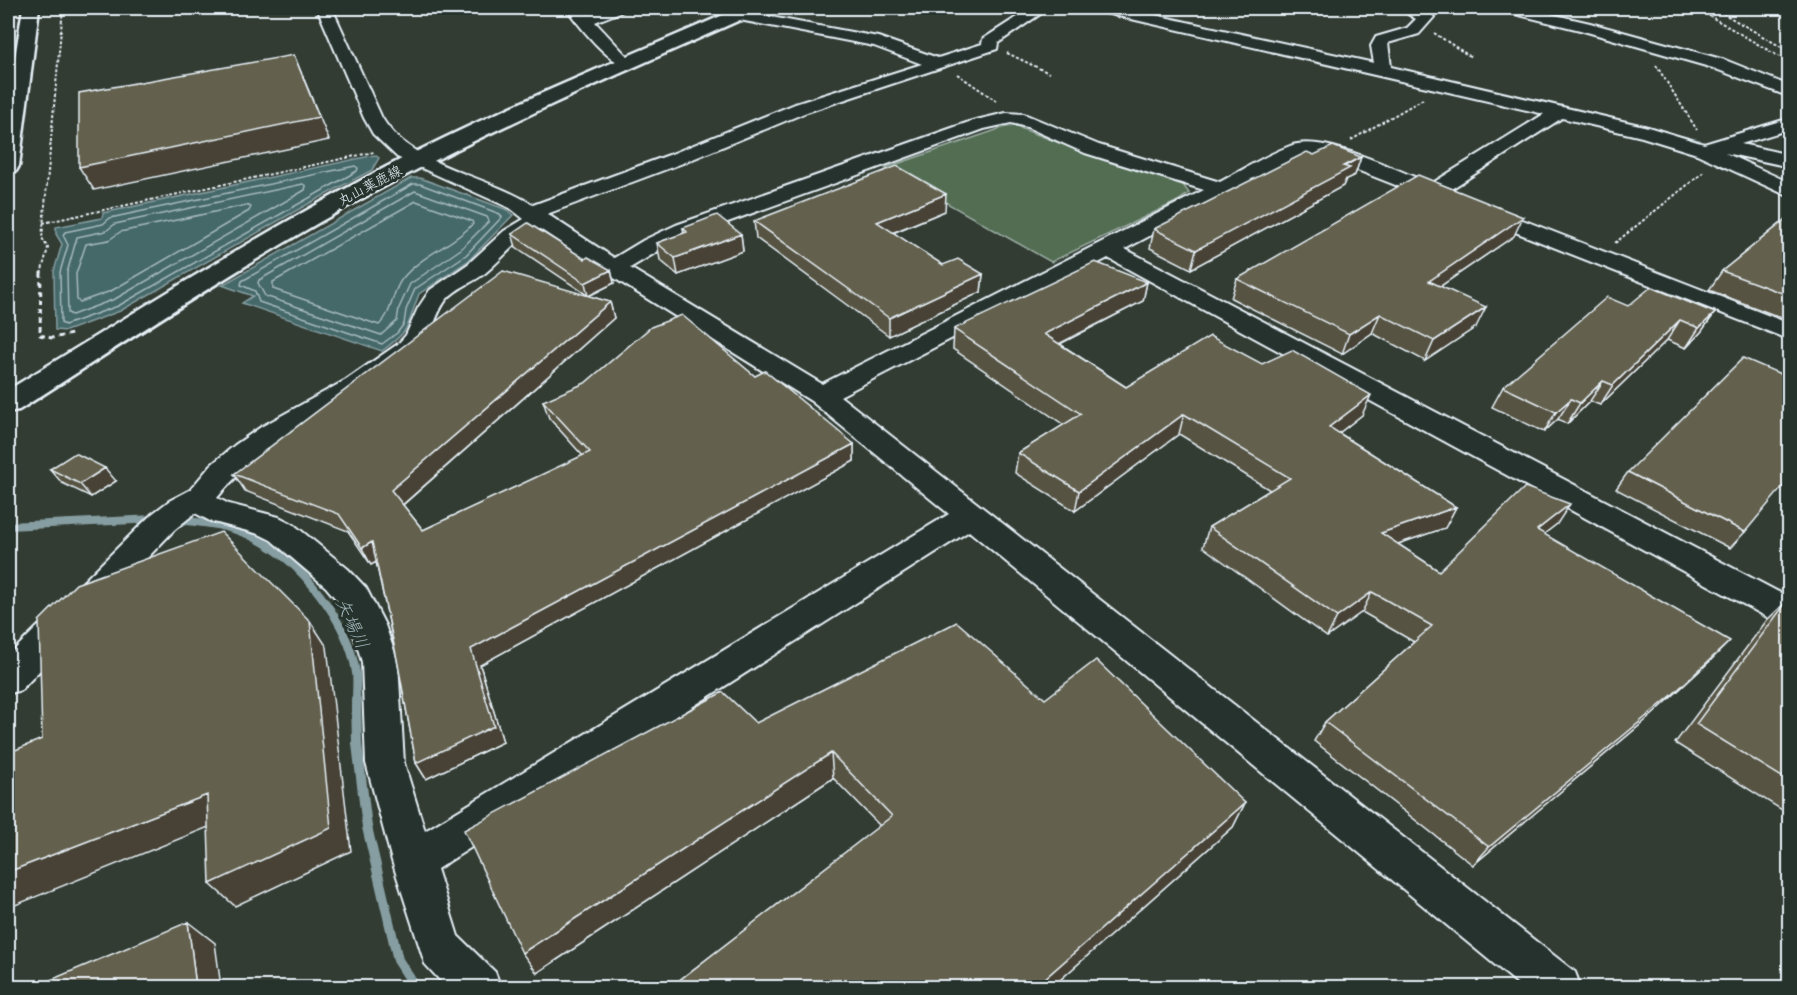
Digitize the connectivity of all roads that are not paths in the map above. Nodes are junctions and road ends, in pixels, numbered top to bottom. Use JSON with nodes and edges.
{"nodes":[{"id":1,"x":31,"y":8,"type":"edge"},
{"id":2,"x":324,"y":8,"type":"edge"},
{"id":3,"x":574,"y":8,"type":"edge"},
{"id":4,"x":618,"y":8,"type":"edge"},
{"id":5,"x":1041,"y":8,"type":"edge"},
{"id":6,"x":1114,"y":8,"type":"edge"},
{"id":7,"x":1428,"y":8,"type":"edge"},
{"id":8,"x":1508,"y":8,"type":"edge"},
{"id":9,"x":737,"y":11,"type":"edge"},
{"id":10,"x":585,"y":20,"type":"junction"},
{"id":11,"x":628,"y":62,"type":"junction"},
{"id":12,"x":938,"y":64,"type":"junction"},
{"id":13,"x":1380,"y":69,"type":"junction"},
{"id":14,"x":1790,"y":92,"type":"edge"},
{"id":15,"x":1559,"y":112,"type":"junction"},
{"id":16,"x":1790,"y":123,"type":"edge"},
{"id":17,"x":1718,"y":152,"type":"junction"},
{"id":18,"x":1790,"y":160,"type":"edge"},
{"id":19,"x":418,"y":161,"type":"junction"},
{"id":20,"x":8,"y":166,"type":"edge"},
{"id":21,"x":1219,"y":189,"type":"junction"},
{"id":22,"x":1790,"y":191,"type":"edge"},
{"id":23,"x":1433,"y":192,"type":"junction"},
{"id":24,"x":535,"y":217,"type":"junction"},
{"id":25,"x":1108,"y":249,"type":"junction"},
{"id":26,"x":614,"y":268,"type":"junction"},
{"id":27,"x":1790,"y":333,"type":"edge"},
{"id":28,"x":80,"y":345,"type":"junction"},
{"id":29,"x":8,"y":378,"type":"edge"},
{"id":30,"x":821,"y":395,"type":"junction"},
{"id":31,"x":8,"y":403,"type":"edge"},
{"id":32,"x":201,"y":497,"type":"junction"},
{"id":33,"x":969,"y":516,"type":"junction"},
{"id":34,"x":1790,"y":614,"type":"edge"},
{"id":35,"x":8,"y":679,"type":"edge"},
{"id":36,"x":413,"y":861,"type":"junction"},
{"id":37,"x":478,"y":987,"type":"edge"},
{"id":38,"x":1559,"y":987,"type":"edge"}],
"edges":[{"from":1,"to":20,"type":"main road"},
{"from":2,"to":19,"type":"street"},
{"from":3,"to":10,"type":"street"},
{"from":4,"to":10,"type":"street"},
{"from":5,"to":12,"type":"street"},
{"from":6,"to":13,"type":"street"},
{"from":7,"to":13,"type":"street"},
{"from":8,"to":14,"type":"street"},
{"from":9,"to":11,"type":"main road","name":"丸山葉鹿線"},
{"from":9,"to":12,"type":"street"},
{"from":10,"to":11,"type":"street"},
{"from":11,"to":19,"type":"main road","name":"丸山葉鹿線"},
{"from":12,"to":24,"type":"street"},
{"from":13,"to":15,"type":"street"},
{"from":15,"to":17,"type":"street"},
{"from":15,"to":23,"type":"street"},
{"from":16,"to":17,"type":"street"},
{"from":17,"to":18,"type":"street"},
{"from":17,"to":22,"type":"street"},
{"from":19,"to":24,"type":"street"},
{"from":19,"to":28,"type":"main road","name":"丸山葉鹿線"},
{"from":21,"to":23,"type":"street"},
{"from":21,"to":25,"type":"street"},
{"from":21,"to":26,"type":"street"},
{"from":23,"to":27,"type":"street"},
{"from":24,"to":26,"type":"street"},
{"from":24,"to":32,"type":"street"},
{"from":25,"to":30,"type":"street"},
{"from":25,"to":34,"type":"street"},
{"from":26,"to":30,"type":"street"},
{"from":28,"to":29,"type":"main road"},
{"from":28,"to":31,"type":"main road","name":"丸山葉鹿線"},
{"from":30,"to":33,"type":"street"},
{"from":32,"to":35,"type":"street"},
{"from":32,"to":36,"type":"street"},
{"from":33,"to":36,"type":"street"},
{"from":33,"to":38,"type":"street"},
{"from":36,"to":37,"type":"street"}]}
